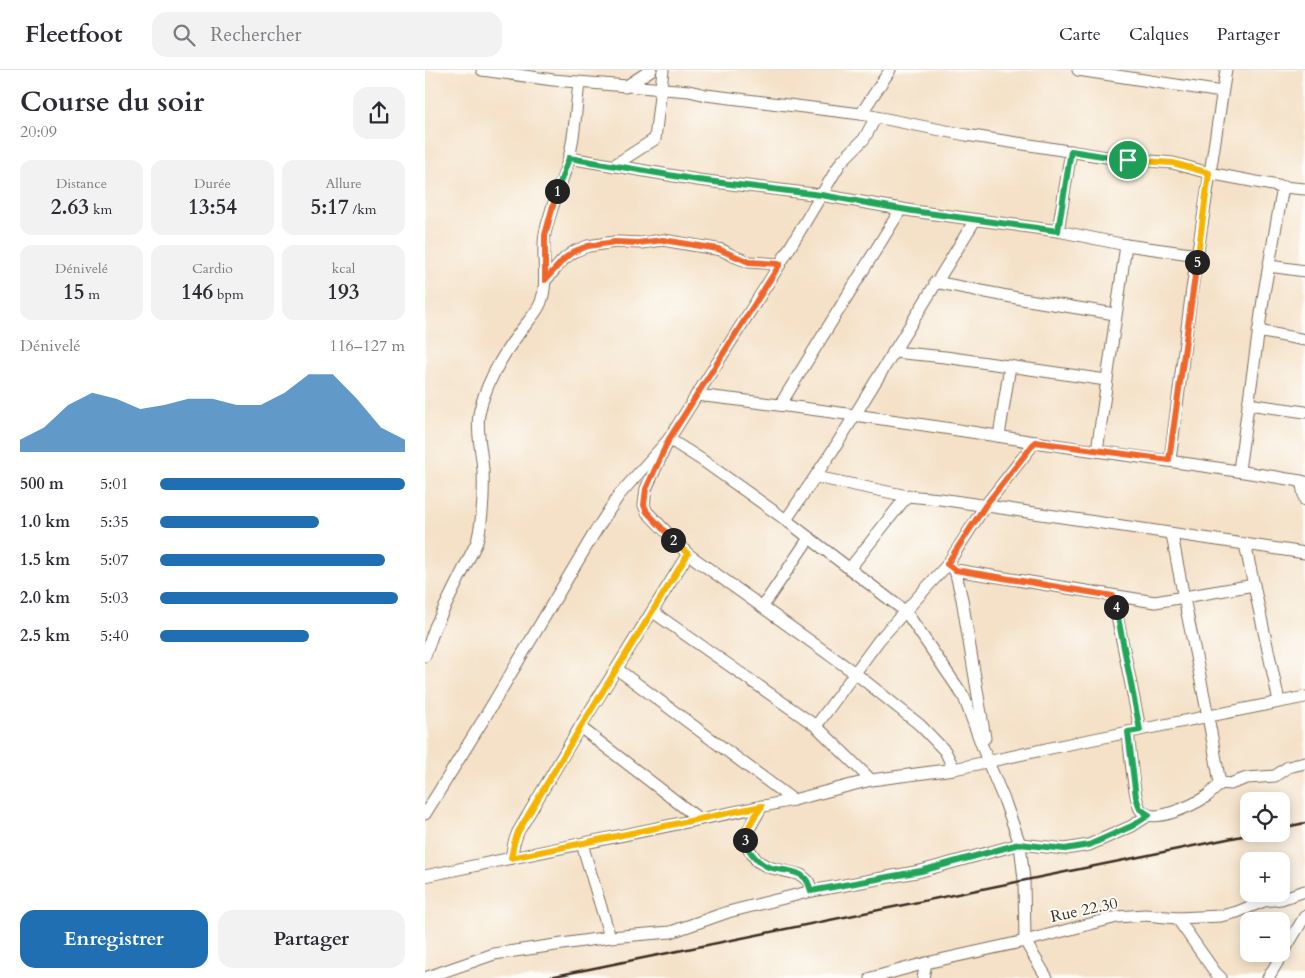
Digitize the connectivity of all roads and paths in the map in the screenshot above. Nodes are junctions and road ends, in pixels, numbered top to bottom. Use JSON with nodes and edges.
{"nodes":[{"id":1,"x":482,"y":70,"type":"edge"},
{"id":2,"x":651,"y":70,"type":"edge"},
{"id":3,"x":663,"y":70,"type":"edge"},
{"id":4,"x":890,"y":70,"type":"edge"},
{"id":5,"x":1078,"y":70,"type":"edge"},
{"id":6,"x":1226,"y":70,"type":"edge"},
{"id":7,"x":579,"y":83,"type":"junction"},
{"id":8,"x":625,"y":87,"type":"junction"},
{"id":9,"x":660,"y":90,"type":"junction"},
{"id":10,"x":1222,"y":92,"type":"junction"},
{"id":11,"x":861,"y":114,"type":"junction"},
{"id":12,"x":875,"y":117,"type":"junction"},
{"id":13,"x":1071,"y":151,"type":"junction"},
{"id":14,"x":569,"y":158,"type":"junction"},
{"id":15,"x":613,"y":166,"type":"junction"},
{"id":16,"x":1209,"y":173,"type":"junction"},
{"id":17,"x":1283,"y":187,"type":"junction"},
{"id":18,"x":1305,"y":189,"type":"edge"},
{"id":19,"x":821,"y":195,"type":"junction"},
{"id":20,"x":901,"y":209,"type":"junction"},
{"id":21,"x":975,"y":220,"type":"junction"},
{"id":22,"x":1058,"y":231,"type":"junction"},
{"id":23,"x":1126,"y":244,"type":"junction"},
{"id":24,"x":1198,"y":255,"type":"junction"},
{"id":25,"x":780,"y":264,"type":"junction"},
{"id":26,"x":1269,"y":266,"type":"junction"},
{"id":27,"x":1305,"y":272,"type":"edge"},
{"id":28,"x":545,"y":280,"type":"junction"},
{"id":29,"x":935,"y":282,"type":"junction"},
{"id":30,"x":1115,"y":314,"type":"junction"},
{"id":31,"x":1258,"y":330,"type":"junction"},
{"id":32,"x":1305,"y":340,"type":"edge"},
{"id":33,"x":893,"y":352,"type":"junction"},
{"id":34,"x":1010,"y":366,"type":"junction"},
{"id":35,"x":1106,"y":380,"type":"junction"},
{"id":36,"x":697,"y":395,"type":"junction"},
{"id":37,"x":1248,"y":404,"type":"junction"},
{"id":38,"x":780,"y":405,"type":"junction"},
{"id":39,"x":1305,"y":412,"type":"edge"},
{"id":40,"x":855,"y":415,"type":"junction"},
{"id":41,"x":999,"y":436,"type":"junction"},
{"id":42,"x":669,"y":439,"type":"junction"},
{"id":43,"x":1035,"y":442,"type":"junction"},
{"id":44,"x":1097,"y":450,"type":"junction"},
{"id":45,"x":1169,"y":460,"type":"junction"},
{"id":46,"x":1239,"y":470,"type":"junction"},
{"id":47,"x":816,"y":477,"type":"junction"},
{"id":48,"x":1303,"y":481,"type":"edge"},
{"id":49,"x":907,"y":496,"type":"junction"},
{"id":50,"x":1305,"y":500,"type":"edge"},
{"id":51,"x":985,"y":506,"type":"junction"},
{"id":52,"x":786,"y":520,"type":"junction"},
{"id":53,"x":1172,"y":534,"type":"junction"},
{"id":54,"x":809,"y":538,"type":"junction"},
{"id":55,"x":1245,"y":544,"type":"junction"},
{"id":56,"x":1305,"y":553,"type":"edge"},
{"id":57,"x":688,"y":554,"type":"junction"},
{"id":58,"x":951,"y":567,"type":"junction"},
{"id":59,"x":849,"y":568,"type":"junction"},
{"id":60,"x":1254,"y":585,"type":"junction"},
{"id":61,"x":1113,"y":596,"type":"junction"},
{"id":62,"x":1183,"y":597,"type":"junction"},
{"id":63,"x":763,"y":606,"type":"junction"},
{"id":64,"x":653,"y":612,"type":"junction"},
{"id":65,"x":906,"y":612,"type":"junction"},
{"id":66,"x":425,"y":656,"type":"edge"},
{"id":67,"x":617,"y":669,"type":"junction"},
{"id":68,"x":855,"y":673,"type":"junction"},
{"id":69,"x":1305,"y":697,"type":"edge"},
{"id":70,"x":1279,"y":702,"type":"junction"},
{"id":71,"x":1209,"y":715,"type":"junction"},
{"id":72,"x":817,"y":726,"type":"junction"},
{"id":73,"x":580,"y":728,"type":"junction"},
{"id":74,"x":1140,"y":730,"type":"junction"},
{"id":75,"x":1128,"y":732,"type":"junction"},
{"id":76,"x":988,"y":762,"type":"junction"},
{"id":77,"x":1305,"y":763,"type":"edge"},
{"id":78,"x":954,"y":769,"type":"junction"},
{"id":79,"x":871,"y":780,"type":"junction"},
{"id":80,"x":1221,"y":782,"type":"junction"},
{"id":81,"x":793,"y":800,"type":"junction"},
{"id":82,"x":762,"y":806,"type":"junction"},
{"id":83,"x":425,"y":814,"type":"edge"},
{"id":84,"x":1149,"y":815,"type":"junction"},
{"id":85,"x":699,"y":819,"type":"junction"},
{"id":86,"x":582,"y":844,"type":"junction"},
{"id":87,"x":1019,"y":844,"type":"junction"},
{"id":88,"x":511,"y":858,"type":"junction"},
{"id":89,"x":425,"y":876,"type":"edge"},
{"id":90,"x":811,"y":891,"type":"junction"},
{"id":91,"x":1305,"y":891,"type":"edge"},
{"id":92,"x":1177,"y":918,"type":"junction"},
{"id":93,"x":1304,"y":921,"type":"edge"},
{"id":94,"x":610,"y":937,"type":"junction"},
{"id":95,"x":1025,"y":941,"type":"junction"},
{"id":96,"x":926,"y":963,"type":"junction"},
{"id":97,"x":425,"y":978,"type":"edge"},
{"id":98,"x":871,"y":978,"type":"edge"},
{"id":99,"x":923,"y":978,"type":"edge"},
{"id":100,"x":1047,"y":978,"type":"edge"},
{"id":101,"x":1221,"y":978,"type":"edge"},
{"id":102,"x":1267,"y":978,"type":"edge"}],
"edges":[{"from":1,"to":7,"type":"street"},
{"from":2,"to":8,"type":"street"},
{"from":3,"to":9,"type":"street"},
{"from":4,"to":11,"type":"street"},
{"from":5,"to":10,"type":"street"},
{"from":6,"to":10,"type":"street"},
{"from":7,"to":8,"type":"street"},
{"from":7,"to":14,"type":"street"},
{"from":8,"to":9,"type":"street"},
{"from":9,"to":11,"type":"street"},
{"from":9,"to":15,"type":"street"},
{"from":10,"to":16,"type":"street"},
{"from":11,"to":12,"type":"street"},
{"from":12,"to":13,"type":"street"},
{"from":12,"to":19,"type":"street"},
{"from":13,"to":16,"type":"street"},
{"from":13,"to":22,"type":"street"},
{"from":14,"to":15,"type":"street"},
{"from":14,"to":28,"type":"street"},
{"from":15,"to":19,"type":"street"},
{"from":16,"to":17,"type":"street"},
{"from":16,"to":24,"type":"street"},
{"from":17,"to":18,"type":"street"},
{"from":17,"to":26,"type":"street"},
{"from":19,"to":20,"type":"street"},
{"from":19,"to":25,"type":"street"},
{"from":20,"to":21,"type":"street"},
{"from":20,"to":38,"type":"street"},
{"from":21,"to":22,"type":"street"},
{"from":21,"to":29,"type":"street"},
{"from":22,"to":23,"type":"street"},
{"from":23,"to":24,"type":"street"},
{"from":23,"to":30,"type":"street"},
{"from":24,"to":45,"type":"street"},
{"from":25,"to":28,"type":"street"},
{"from":25,"to":36,"type":"street"},
{"from":26,"to":27,"type":"street"},
{"from":26,"to":31,"type":"street"},
{"from":28,"to":66,"type":"street"},
{"from":29,"to":30,"type":"street"},
{"from":29,"to":33,"type":"street"},
{"from":30,"to":35,"type":"street"},
{"from":31,"to":32,"type":"street"},
{"from":31,"to":37,"type":"street"},
{"from":33,"to":34,"type":"street"},
{"from":33,"to":40,"type":"street"},
{"from":34,"to":35,"type":"street"},
{"from":34,"to":41,"type":"street"},
{"from":35,"to":44,"type":"street"},
{"from":36,"to":38,"type":"street"},
{"from":36,"to":42,"type":"street"},
{"from":37,"to":39,"type":"street"},
{"from":37,"to":46,"type":"street"},
{"from":38,"to":40,"type":"street"},
{"from":40,"to":41,"type":"street"},
{"from":40,"to":47,"type":"street"},
{"from":41,"to":43,"type":"street"},
{"from":42,"to":52,"type":"street"},
{"from":42,"to":57,"type":"street"},
{"from":42,"to":83,"type":"street"},
{"from":43,"to":44,"type":"street"},
{"from":43,"to":51,"type":"street"},
{"from":44,"to":45,"type":"street"},
{"from":45,"to":46,"type":"street"},
{"from":46,"to":48,"type":"street"},
{"from":47,"to":49,"type":"street"},
{"from":47,"to":52,"type":"street"},
{"from":48,"to":50,"type":"street"},
{"from":49,"to":51,"type":"street"},
{"from":49,"to":59,"type":"street"},
{"from":51,"to":53,"type":"street"},
{"from":51,"to":58,"type":"street"},
{"from":52,"to":54,"type":"street"},
{"from":53,"to":55,"type":"street"},
{"from":53,"to":62,"type":"street"},
{"from":54,"to":59,"type":"street"},
{"from":54,"to":63,"type":"street"},
{"from":55,"to":56,"type":"street"},
{"from":55,"to":60,"type":"street"},
{"from":57,"to":63,"type":"street"},
{"from":57,"to":64,"type":"street"},
{"from":58,"to":61,"type":"street"},
{"from":58,"to":65,"type":"street"},
{"from":58,"to":76,"type":"street"},
{"from":59,"to":65,"type":"street"},
{"from":60,"to":62,"type":"street"},
{"from":60,"to":70,"type":"street"},
{"from":61,"to":62,"type":"street"},
{"from":61,"to":74,"type":"street"},
{"from":62,"to":71,"type":"street"},
{"from":63,"to":68,"type":"street"},
{"from":64,"to":67,"type":"street"},
{"from":64,"to":72,"type":"street"},
{"from":65,"to":68,"type":"street"},
{"from":65,"to":76,"type":"street"},
{"from":67,"to":73,"type":"street"},
{"from":67,"to":81,"type":"street"},
{"from":68,"to":72,"type":"street"},
{"from":68,"to":78,"type":"street"},
{"from":69,"to":70,"type":"street"},
{"from":70,"to":71,"type":"street"},
{"from":71,"to":74,"type":"street"},
{"from":71,"to":80,"type":"street"},
{"from":72,"to":79,"type":"street"},
{"from":73,"to":85,"type":"street"},
{"from":73,"to":88,"type":"street"},
{"from":74,"to":75,"type":"street"},
{"from":75,"to":76,"type":"street"},
{"from":75,"to":84,"type":"street"},
{"from":76,"to":78,"type":"street"},
{"from":76,"to":87,"type":"street"},
{"from":77,"to":80,"type":"street"},
{"from":78,"to":79,"type":"street"},
{"from":79,"to":81,"type":"street"},
{"from":80,"to":84,"type":"street"},
{"from":81,"to":82,"type":"street"},
{"from":82,"to":85,"type":"street"},
{"from":82,"to":90,"type":"street"},
{"from":84,"to":87,"type":"street"},
{"from":85,"to":86,"type":"street"},
{"from":86,"to":88,"type":"street"},
{"from":86,"to":94,"type":"street"},
{"from":87,"to":90,"type":"street"},
{"from":87,"to":95,"type":"street"},
{"from":88,"to":89,"type":"street"},
{"from":90,"to":94,"type":"street"},
{"from":91,"to":92,"type":"street","name":"Rue 22.30"},
{"from":92,"to":95,"type":"street","name":"Rue 22.30"},
{"from":92,"to":101,"type":"street"},
{"from":93,"to":102,"type":"street"},
{"from":94,"to":97,"type":"street"},
{"from":95,"to":96,"type":"street","name":"Rue 22.30"},
{"from":95,"to":100,"type":"street"},
{"from":96,"to":98,"type":"street","name":"Rue 22.30"},
{"from":96,"to":99,"type":"street"}]}
